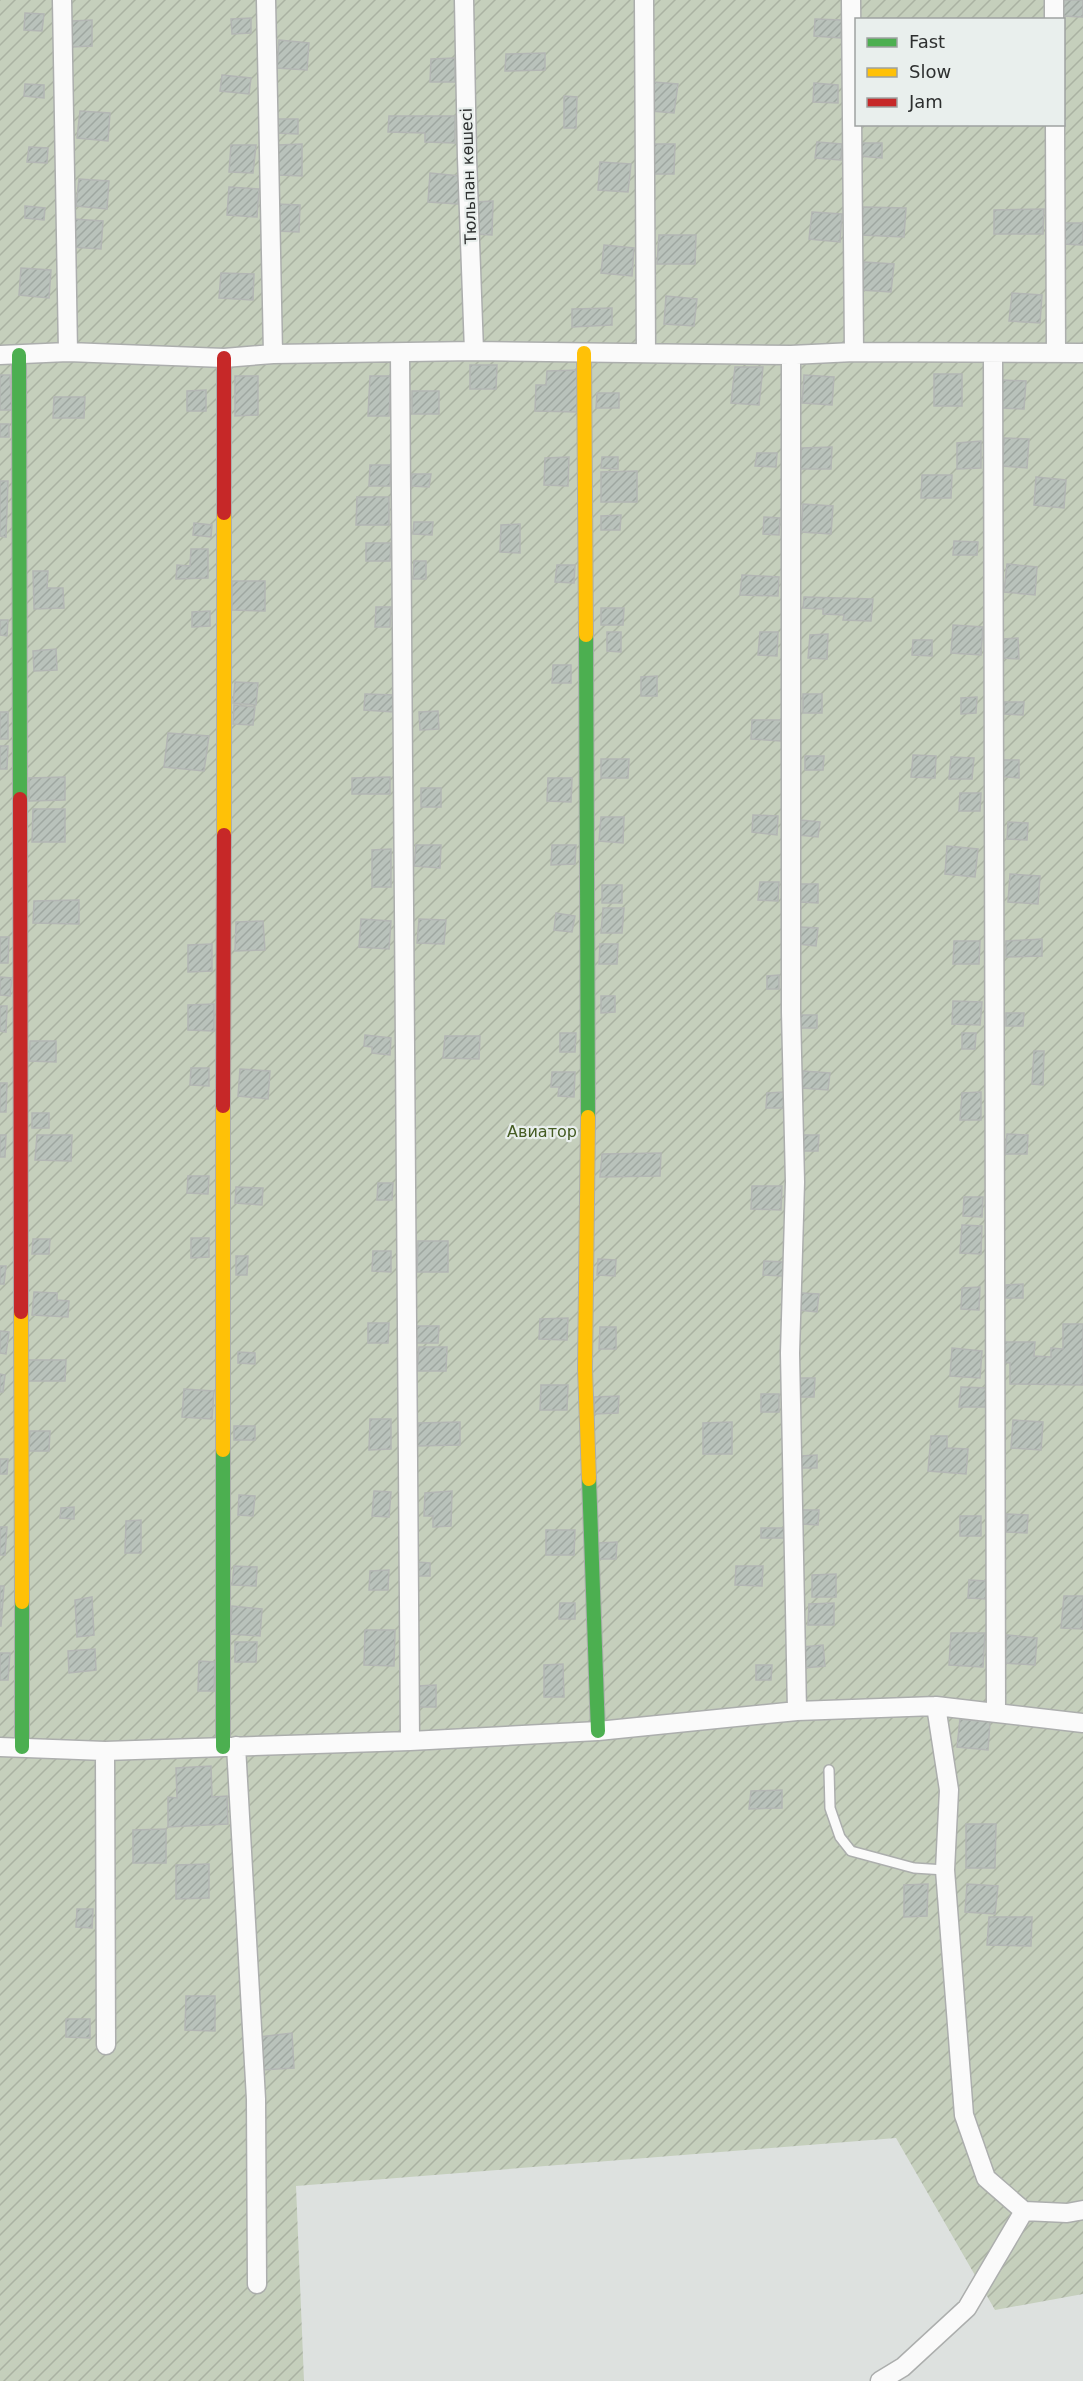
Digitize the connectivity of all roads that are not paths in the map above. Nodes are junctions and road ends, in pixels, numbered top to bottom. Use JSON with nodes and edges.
{"nodes":[{"id":1,"x":62,"y":0,"type":"edge"},
{"id":2,"x":266,"y":0,"type":"edge"},
{"id":3,"x":464,"y":0,"type":"edge"},
{"id":4,"x":644,"y":0,"type":"edge"},
{"id":5,"x":851,"y":0,"type":"edge"},
{"id":6,"x":1054,"y":0,"type":"edge"},
{"id":7,"x":1054,"y":18,"type":"edge"},
{"id":8,"x":1055,"y":126,"type":"edge"},
{"id":9,"x":474,"y":351,"type":"junction"},
{"id":10,"x":68,"y":352,"type":"junction"},
{"id":11,"x":854,"y":352,"type":"junction"},
{"id":12,"x":400,"y":353,"type":"junction"},
{"id":13,"x":584,"y":353,"type":"junction"},
{"id":14,"x":646,"y":353,"type":"junction"},
{"id":15,"x":993,"y":353,"type":"junction"},
{"id":16,"x":1056,"y":353,"type":"junction"},
{"id":17,"x":1083,"y":353,"type":"edge"},
{"id":18,"x":0,"y":354,"type":"edge"},
{"id":19,"x":273,"y":354,"type":"junction"},
{"id":20,"x":19,"y":355,"type":"junction"},
{"id":21,"x":791,"y":355,"type":"junction"},
{"id":22,"x":224,"y":358,"type":"junction"},
{"id":23,"x":936,"y":1706,"type":"junction"},
{"id":24,"x":797,"y":1711,"type":"junction"},
{"id":25,"x":996,"y":1713,"type":"junction"},
{"id":26,"x":1083,"y":1723,"type":"edge"},
{"id":27,"x":598,"y":1731,"type":"junction"},
{"id":28,"x":410,"y":1741,"type":"junction"},
{"id":29,"x":0,"y":1747,"type":"edge"},
{"id":30,"x":22,"y":1747,"type":"junction"},
{"id":31,"x":230,"y":1747,"type":"junction"},
{"id":32,"x":105,"y":1751,"type":"junction"},
{"id":33,"x":829,"y":1770,"type":"dead end"},
{"id":34,"x":945,"y":1870,"type":"junction"},
{"id":35,"x":106,"y":2045,"type":"dead end"},
{"id":36,"x":1083,"y":2210,"type":"edge"},
{"id":37,"x":1024,"y":2211,"type":"junction"},
{"id":38,"x":257,"y":2284,"type":"dead end"},
{"id":39,"x":880,"y":2381,"type":"edge"}],
"edges":[{"from":1,"to":10,"type":"street"},
{"from":2,"to":19,"type":"street"},
{"from":3,"to":9,"type":"street","name":"Тюльпан көшесі"},
{"from":4,"to":14,"type":"street"},
{"from":5,"to":11,"type":"street"},
{"from":6,"to":7,"type":"street"},
{"from":8,"to":16,"type":"street"},
{"from":9,"to":12,"type":"street"},
{"from":9,"to":13,"type":"street"},
{"from":10,"to":20,"type":"street"},
{"from":10,"to":22,"type":"street"},
{"from":11,"to":15,"type":"street"},
{"from":11,"to":21,"type":"street"},
{"from":12,"to":19,"type":"street"},
{"from":12,"to":28,"type":"street"},
{"from":13,"to":14,"type":"street"},
{"from":13,"to":27,"type":"street"},
{"from":14,"to":21,"type":"street"},
{"from":15,"to":16,"type":"street"},
{"from":15,"to":25,"type":"street"},
{"from":16,"to":17,"type":"street"},
{"from":18,"to":20,"type":"street"},
{"from":19,"to":22,"type":"street"},
{"from":20,"to":30,"type":"street"},
{"from":21,"to":24,"type":"street"},
{"from":22,"to":31,"type":"street"},
{"from":23,"to":24,"type":"street"},
{"from":23,"to":25,"type":"street"},
{"from":23,"to":34,"type":"street"},
{"from":24,"to":27,"type":"street"},
{"from":25,"to":26,"type":"street"},
{"from":27,"to":28,"type":"street"},
{"from":28,"to":31,"type":"street"},
{"from":29,"to":30,"type":"street"},
{"from":30,"to":32,"type":"street"},
{"from":31,"to":32,"type":"street"},
{"from":31,"to":38,"type":"street"},
{"from":32,"to":35,"type":"street"},
{"from":33,"to":34,"type":"lane"},
{"from":34,"to":37,"type":"street"},
{"from":36,"to":37,"type":"street"},
{"from":37,"to":39,"type":"street"}]}
